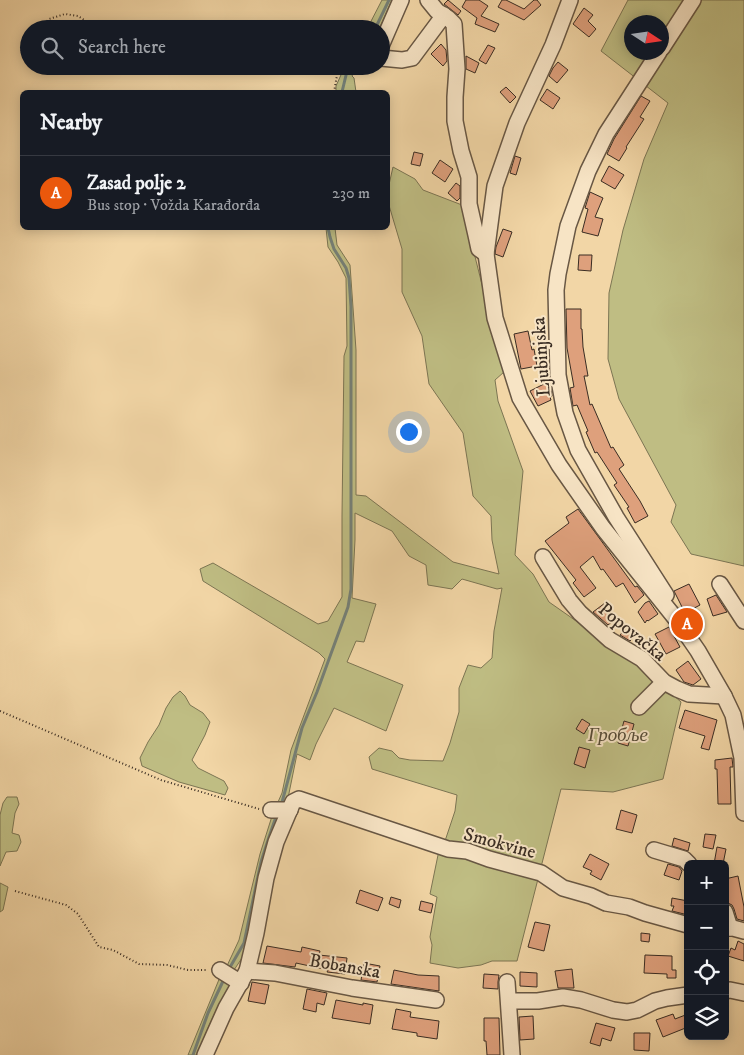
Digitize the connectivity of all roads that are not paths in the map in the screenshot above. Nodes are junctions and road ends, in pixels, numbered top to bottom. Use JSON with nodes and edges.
{"nodes":[{"id":1,"x":401,"y":0,"type":"edge"},
{"id":2,"x":428,"y":0,"type":"edge"},
{"id":3,"x":579,"y":0,"type":"edge"},
{"id":4,"x":693,"y":0,"type":"edge"},
{"id":5,"x":567,"y":6,"type":"edge"},
{"id":6,"x":444,"y":15,"type":"junction"},
{"id":7,"x":390,"y":25,"type":"edge"},
{"id":8,"x":669,"y":37,"type":"edge"},
{"id":9,"x":390,"y":59,"type":"edge"},
{"id":10,"x":654,"y":60,"type":"edge"},
{"id":11,"x":486,"y":254,"type":"junction"},
{"id":12,"x":543,"y":557,"type":"dead end"},
{"id":13,"x":720,"y":584,"type":"dead end"},
{"id":14,"x":676,"y":619,"type":"junction"},
{"id":15,"x":744,"y":621,"type":"edge"},
{"id":16,"x":664,"y":682,"type":"junction"},
{"id":17,"x":724,"y":696,"type":"junction"},
{"id":18,"x":744,"y":705,"type":"edge"},
{"id":19,"x":639,"y":707,"type":"dead end"},
{"id":20,"x":732,"y":716,"type":"junction"},
{"id":21,"x":744,"y":813,"type":"edge"},
{"id":22,"x":654,"y":850,"type":"dead end"},
{"id":23,"x":685,"y":860,"type":"edge"},
{"id":24,"x":684,"y":924,"type":"edge"},
{"id":25,"x":220,"y":970,"type":"road end"},
{"id":26,"x":244,"y":977,"type":"junction"},
{"id":27,"x":507,"y":982,"type":"dead end"},
{"id":28,"x":729,"y":990,"type":"edge"},
{"id":29,"x":744,"y":993,"type":"edge"},
{"id":30,"x":684,"y":996,"type":"edge"},
{"id":31,"x":436,"y":1000,"type":"dead end"},
{"id":32,"x":508,"y":1001,"type":"junction"},
{"id":33,"x":205,"y":1055,"type":"edge"},
{"id":34,"x":512,"y":1055,"type":"edge"}],
"edges":[{"from":1,"to":7,"type":"street"},
{"from":2,"to":6,"type":"street"},
{"from":3,"to":5,"type":"street"},
{"from":4,"to":8,"type":"street"},
{"from":5,"to":11,"type":"street"},
{"from":6,"to":9,"type":"street"},
{"from":6,"to":11,"type":"street"},
{"from":10,"to":14,"type":"street","name":"Ljubinjska"},
{"from":11,"to":14,"type":"street"},
{"from":12,"to":16,"type":"street","name":"Popovačka"},
{"from":13,"to":15,"type":"street"},
{"from":14,"to":17,"type":"street"},
{"from":16,"to":17,"type":"street","name":"Popovačka"},
{"from":16,"to":19,"type":"street"},
{"from":17,"to":20,"type":"street"},
{"from":18,"to":20,"type":"street"},
{"from":20,"to":21,"type":"street"},
{"from":22,"to":23,"type":"street"},
{"from":24,"to":26,"type":"street","name":"Smokvine"},
{"from":25,"to":26,"type":"street"},
{"from":26,"to":31,"type":"street","name":"Bobanska"},
{"from":26,"to":33,"type":"street"},
{"from":27,"to":32,"type":"street"},
{"from":28,"to":29,"type":"street"},
{"from":30,"to":32,"type":"street"},
{"from":32,"to":34,"type":"street"}]}
